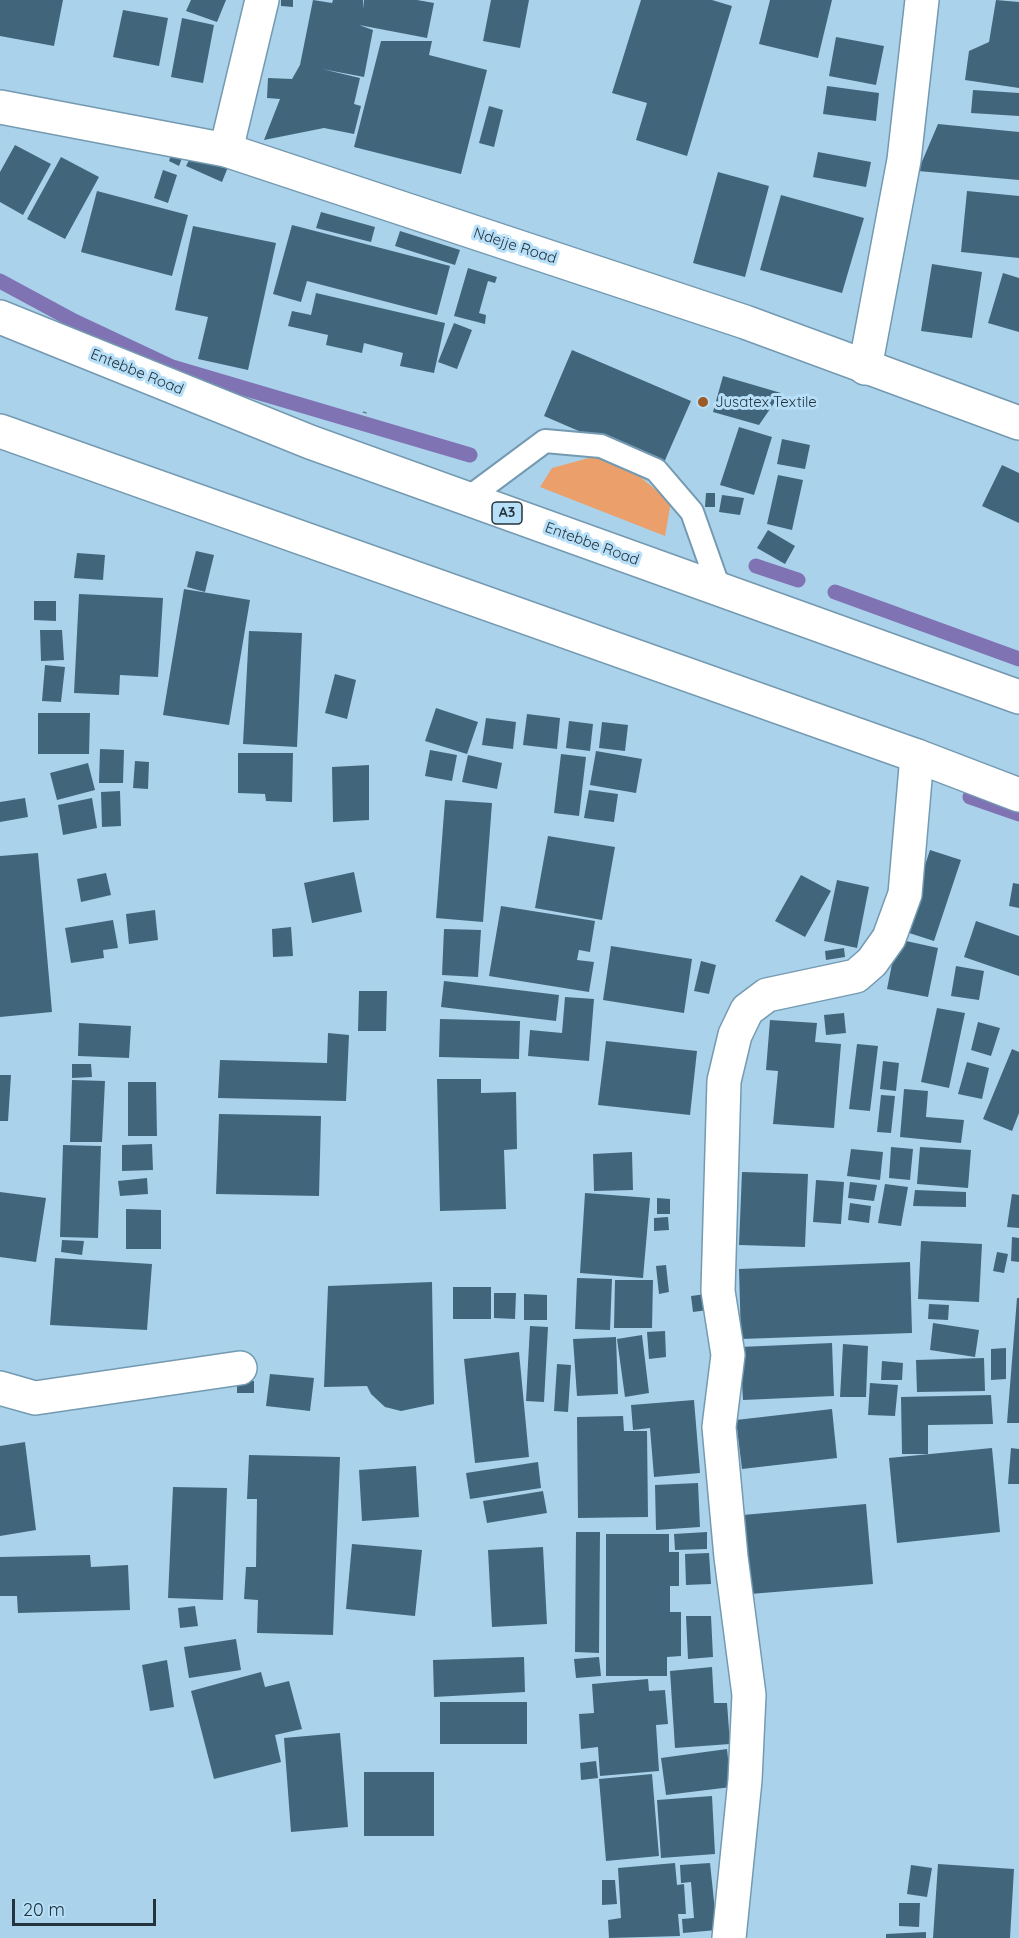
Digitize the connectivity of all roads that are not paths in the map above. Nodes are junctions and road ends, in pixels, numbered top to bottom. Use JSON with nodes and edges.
{"nodes":[{"id":1,"x":262,"y":0,"type":"edge"},
{"id":2,"x":922,"y":0,"type":"edge"},
{"id":3,"x":0,"y":107,"type":"edge"},
{"id":4,"x":226,"y":150,"type":"junction"},
{"id":5,"x":0,"y":317,"type":"edge"},
{"id":6,"x":865,"y":368,"type":"junction"},
{"id":7,"x":1019,"y":423,"type":"edge"},
{"id":8,"x":2,"y":436,"type":"edge"},
{"id":9,"x":467,"y":499,"type":"junction"},
{"id":10,"x":720,"y":591,"type":"junction"},
{"id":11,"x":1019,"y":696,"type":"edge"},
{"id":12,"x":917,"y":756,"type":"junction"},
{"id":13,"x":1019,"y":795,"type":"edge"},
{"id":14,"x":240,"y":1368,"type":"dead end"},
{"id":15,"x":0,"y":1388,"type":"edge"},
{"id":16,"x":729,"y":1938,"type":"edge"}],
"edges":[{"from":1,"to":4,"type":"street"},
{"from":2,"to":6,"type":"street"},
{"from":3,"to":4,"type":"street","name":"Ndejje Road"},
{"from":4,"to":6,"type":"street","name":"Ndejje Road"},
{"from":5,"to":9,"type":"street","name":"Entebbe Road","number":"A3"},
{"from":6,"to":7,"type":"street","name":"Ndejje Road"},
{"from":8,"to":12,"type":"street"},
{"from":9,"to":10,"type":"street","name":"Entebbe Road","number":"A3"},
{"from":9,"to":10,"type":"lane"},
{"from":10,"to":11,"type":"street","name":"Entebbe Road","number":"A3"},
{"from":12,"to":13,"type":"street"},
{"from":12,"to":16,"type":"street"},
{"from":14,"to":15,"type":"street"}]}
